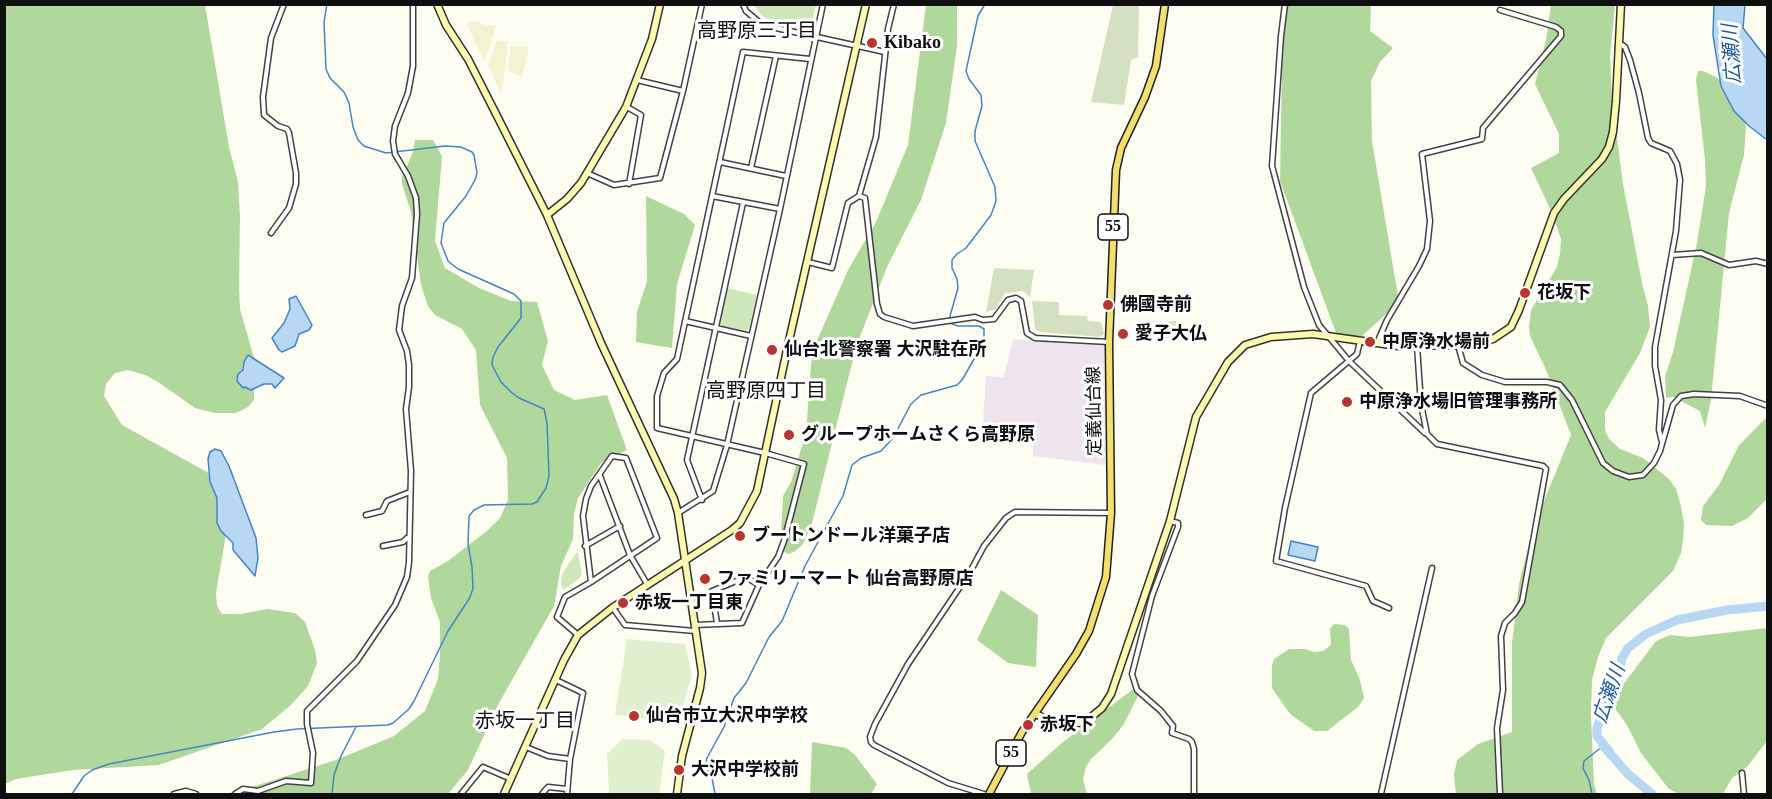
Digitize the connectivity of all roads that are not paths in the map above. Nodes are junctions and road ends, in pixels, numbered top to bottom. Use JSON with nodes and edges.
{"nodes":[{"id":1,"x":284,"y":4,"type":"edge"},
{"id":2,"x":413,"y":4,"type":"edge"},
{"id":3,"x":437,"y":4,"type":"edge"},
{"id":4,"x":660,"y":4,"type":"edge"},
{"id":5,"x":702,"y":4,"type":"edge"},
{"id":6,"x":743,"y":4,"type":"edge"},
{"id":7,"x":823,"y":4,"type":"edge"},
{"id":8,"x":866,"y":4,"type":"edge"},
{"id":9,"x":894,"y":4,"type":"edge"},
{"id":10,"x":1165,"y":4,"type":"edge"},
{"id":11,"x":1285,"y":4,"type":"edge"},
{"id":12,"x":1621,"y":4,"type":"edge"},
{"id":13,"x":1500,"y":10,"type":"dead end"},
{"id":14,"x":816,"y":37,"type":"junction"},
{"id":15,"x":1619,"y":43,"type":"junction"},
{"id":16,"x":858,"y":46,"type":"junction"},
{"id":17,"x":885,"y":52,"type":"junction"},
{"id":18,"x":776,"y":56,"type":"junction"},
{"id":19,"x":810,"y":59,"type":"junction"},
{"id":20,"x":637,"y":80,"type":"junction"},
{"id":21,"x":683,"y":91,"type":"junction"},
{"id":22,"x":626,"y":107,"type":"junction"},
{"id":23,"x":720,"y":162,"type":"junction"},
{"id":24,"x":751,"y":168,"type":"junction"},
{"id":25,"x":587,"y":173,"type":"junction"},
{"id":26,"x":786,"y":176,"type":"junction"},
{"id":27,"x":628,"y":184,"type":"junction"},
{"id":28,"x":859,"y":195,"type":"junction"},
{"id":29,"x":712,"y":196,"type":"junction"},
{"id":30,"x":744,"y":202,"type":"junction"},
{"id":31,"x":780,"y":209,"type":"junction"},
{"id":32,"x":547,"y":215,"type":"junction"},
{"id":33,"x":271,"y":233,"type":"dead end"},
{"id":34,"x":1672,"y":255,"type":"junction"},
{"id":35,"x":808,"y":262,"type":"junction"},
{"id":36,"x":1767,"y":264,"type":"edge"},
{"id":37,"x":685,"y":321,"type":"junction"},
{"id":38,"x":716,"y":327,"type":"junction"},
{"id":39,"x":1329,"y":335,"type":"junction"},
{"id":40,"x":751,"y":336,"type":"junction"},
{"id":41,"x":1360,"y":341,"type":"junction"},
{"id":42,"x":1109,"y":342,"type":"junction"},
{"id":43,"x":1377,"y":343,"type":"junction"},
{"id":44,"x":1417,"y":345,"type":"junction"},
{"id":45,"x":1458,"y":345,"type":"junction"},
{"id":46,"x":1349,"y":361,"type":"junction"},
{"id":47,"x":1767,"y":406,"type":"edge"},
{"id":48,"x":1427,"y":434,"type":"junction"},
{"id":49,"x":692,"y":437,"type":"junction"},
{"id":50,"x":1663,"y":443,"type":"junction"},
{"id":51,"x":727,"y":445,"type":"junction"},
{"id":52,"x":765,"y":453,"type":"junction"},
{"id":53,"x":600,"y":475,"type":"junction"},
{"id":54,"x":410,"y":492,"type":"junction"},
{"id":55,"x":702,"y":500,"type":"junction"},
{"id":56,"x":678,"y":513,"type":"junction"},
{"id":57,"x":1111,"y":513,"type":"junction"},
{"id":58,"x":366,"y":515,"type":"dead end"},
{"id":59,"x":1170,"y":521,"type":"junction"},
{"id":60,"x":620,"y":526,"type":"junction"},
{"id":61,"x":410,"y":532,"type":"junction"},
{"id":62,"x":383,"y":546,"type":"dead end"},
{"id":63,"x":585,"y":546,"type":"junction"},
{"id":64,"x":630,"y":555,"type":"junction"},
{"id":65,"x":684,"y":562,"type":"junction"},
{"id":66,"x":1432,"y":568,"type":"dead end"},
{"id":67,"x":591,"y":582,"type":"junction"},
{"id":68,"x":647,"y":585,"type":"junction"},
{"id":69,"x":759,"y":585,"type":"junction"},
{"id":70,"x":612,"y":608,"type":"junction"},
{"id":71,"x":1389,"y":608,"type":"dead end"},
{"id":72,"x":717,"y":624,"type":"junction"},
{"id":73,"x":695,"y":628,"type":"junction"},
{"id":74,"x":578,"y":635,"type":"junction"},
{"id":75,"x":555,"y":680,"type":"junction"},
{"id":76,"x":1036,"y":714,"type":"junction"},
{"id":77,"x":526,"y":747,"type":"junction"},
{"id":78,"x":570,"y":759,"type":"junction"},
{"id":79,"x":1742,"y":773,"type":"dead end"},
{"id":80,"x":511,"y":778,"type":"junction"},
{"id":81,"x":568,"y":792,"type":"edge"},
{"id":82,"x":174,"y":795,"type":"edge"},
{"id":83,"x":196,"y":795,"type":"edge"},
{"id":84,"x":235,"y":795,"type":"edge"},
{"id":85,"x":461,"y":795,"type":"edge"},
{"id":86,"x":504,"y":795,"type":"edge"},
{"id":87,"x":542,"y":795,"type":"edge"},
{"id":88,"x":677,"y":795,"type":"edge"},
{"id":89,"x":984,"y":795,"type":"edge"},
{"id":90,"x":989,"y":795,"type":"edge"},
{"id":91,"x":1194,"y":795,"type":"edge"},
{"id":92,"x":1381,"y":795,"type":"edge"},
{"id":93,"x":1500,"y":795,"type":"edge"},
{"id":94,"x":1744,"y":795,"type":"edge"}],
"edges":[{"from":1,"to":33,"type":"street"},
{"from":2,"to":54,"type":"street"},
{"from":3,"to":32,"type":"street"},
{"from":4,"to":20,"type":"street"},
{"from":5,"to":21,"type":"street"},
{"from":6,"to":14,"type":"street"},
{"from":7,"to":14,"type":"street"},
{"from":8,"to":16,"type":"street"},
{"from":9,"to":17,"type":"street"},
{"from":10,"to":42,"type":"main road","name":"定義仙台線","number":"55"},
{"from":11,"to":39,"type":"street"},
{"from":12,"to":15,"type":"street"},
{"from":13,"to":43,"type":"street"},
{"from":14,"to":16,"type":"street"},
{"from":14,"to":19,"type":"street"},
{"from":15,"to":34,"type":"street"},
{"from":15,"to":45,"type":"street"},
{"from":16,"to":17,"type":"street"},
{"from":16,"to":35,"type":"street"},
{"from":17,"to":28,"type":"street"},
{"from":18,"to":19,"type":"street"},
{"from":18,"to":23,"type":"street"},
{"from":18,"to":24,"type":"street"},
{"from":19,"to":26,"type":"street"},
{"from":20,"to":21,"type":"street"},
{"from":20,"to":22,"type":"street"},
{"from":21,"to":27,"type":"street"},
{"from":22,"to":25,"type":"street"},
{"from":22,"to":27,"type":"street"},
{"from":23,"to":24,"type":"street"},
{"from":23,"to":29,"type":"street"},
{"from":24,"to":26,"type":"street"},
{"from":25,"to":27,"type":"street"},
{"from":25,"to":32,"type":"street"},
{"from":26,"to":31,"type":"street"},
{"from":28,"to":35,"type":"street"},
{"from":28,"to":42,"type":"street"},
{"from":29,"to":30,"type":"street"},
{"from":29,"to":37,"type":"street"},
{"from":30,"to":31,"type":"street"},
{"from":30,"to":38,"type":"street"},
{"from":31,"to":40,"type":"street"},
{"from":32,"to":56,"type":"street"},
{"from":34,"to":36,"type":"street"},
{"from":34,"to":50,"type":"street"},
{"from":35,"to":52,"type":"street"},
{"from":37,"to":38,"type":"street"},
{"from":37,"to":49,"type":"street"},
{"from":38,"to":40,"type":"street"},
{"from":38,"to":49,"type":"street"},
{"from":39,"to":41,"type":"street"},
{"from":39,"to":46,"type":"street"},
{"from":39,"to":59,"type":"street"},
{"from":40,"to":51,"type":"street"},
{"from":41,"to":43,"type":"street"},
{"from":41,"to":46,"type":"street"},
{"from":42,"to":57,"type":"main road","name":"定義仙台線","number":"55"},
{"from":43,"to":44,"type":"street"},
{"from":44,"to":45,"type":"street"},
{"from":44,"to":48,"type":"street"},
{"from":45,"to":50,"type":"street"},
{"from":46,"to":48,"type":"street"},
{"from":46,"to":71,"type":"street"},
{"from":47,"to":50,"type":"street"},
{"from":48,"to":93,"type":"street"},
{"from":49,"to":51,"type":"street"},
{"from":49,"to":55,"type":"street"},
{"from":51,"to":52,"type":"street"},
{"from":51,"to":55,"type":"street"},
{"from":52,"to":65,"type":"street"},
{"from":52,"to":69,"type":"street"},
{"from":53,"to":60,"type":"street"},
{"from":53,"to":63,"type":"street"},
{"from":53,"to":64,"type":"street"},
{"from":54,"to":58,"type":"street"},
{"from":54,"to":61,"type":"street"},
{"from":55,"to":56,"type":"street"},
{"from":56,"to":65,"type":"street"},
{"from":57,"to":76,"type":"main road","name":"定義仙台線","number":"55"},
{"from":57,"to":89,"type":"street"},
{"from":59,"to":76,"type":"street"},
{"from":59,"to":91,"type":"street"},
{"from":60,"to":63,"type":"street"},
{"from":60,"to":64,"type":"street"},
{"from":61,"to":62,"type":"street"},
{"from":61,"to":84,"type":"street"},
{"from":63,"to":67,"type":"street"},
{"from":64,"to":67,"type":"street"},
{"from":64,"to":68,"type":"street"},
{"from":65,"to":68,"type":"street"},
{"from":65,"to":73,"type":"street"},
{"from":66,"to":92,"type":"street"},
{"from":67,"to":74,"type":"street"},
{"from":68,"to":70,"type":"street"},
{"from":69,"to":72,"type":"street"},
{"from":69,"to":72,"type":"street"},
{"from":70,"to":73,"type":"street"},
{"from":70,"to":74,"type":"street"},
{"from":72,"to":73,"type":"street"},
{"from":73,"to":88,"type":"street"},
{"from":74,"to":75,"type":"street"},
{"from":75,"to":77,"type":"street"},
{"from":75,"to":78,"type":"street"},
{"from":76,"to":90,"type":"main road","name":"定義仙台線","number":"55"},
{"from":77,"to":78,"type":"street"},
{"from":77,"to":80,"type":"street"},
{"from":78,"to":81,"type":"street"},
{"from":79,"to":94,"type":"street"},
{"from":80,"to":85,"type":"street"},
{"from":80,"to":86,"type":"street"},
{"from":81,"to":87,"type":"street"},
{"from":82,"to":83,"type":"street"}]}
